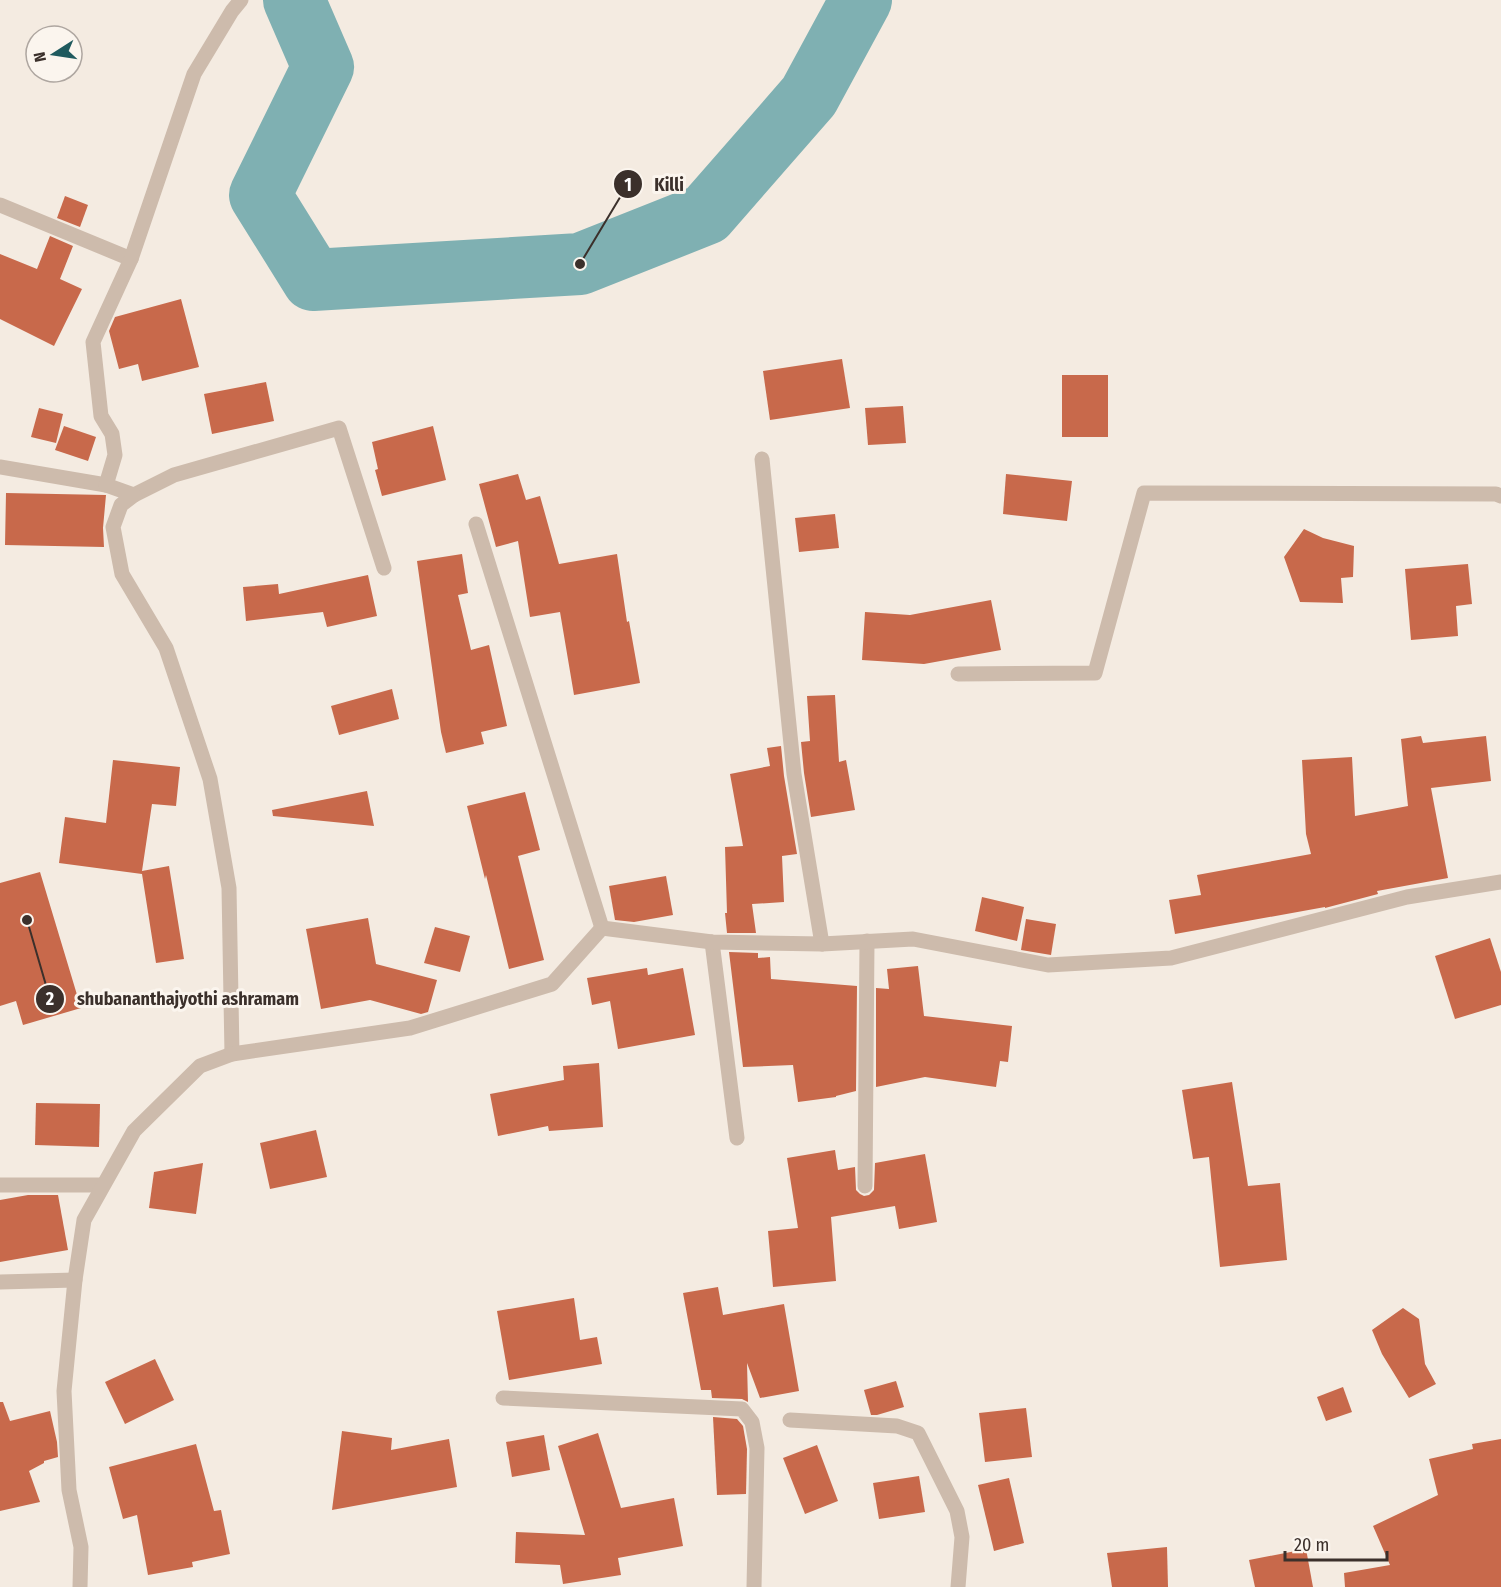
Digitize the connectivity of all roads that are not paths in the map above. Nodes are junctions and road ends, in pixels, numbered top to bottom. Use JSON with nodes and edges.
{"nodes":[{"id":1,"x":236,"y":6,"type":"edge"},
{"id":2,"x":0,"y":205,"type":"edge"},
{"id":3,"x":131,"y":259,"type":"junction"},
{"id":4,"x":762,"y":459,"type":"dead end"},
{"id":5,"x":0,"y":467,"type":"edge"},
{"id":6,"x":106,"y":485,"type":"junction"},
{"id":7,"x":134,"y":495,"type":"junction"},
{"id":8,"x":1501,"y":496,"type":"edge"},
{"id":9,"x":476,"y":524,"type":"dead end"},
{"id":10,"x":384,"y":568,"type":"dead end"},
{"id":11,"x":958,"y":674,"type":"dead end"},
{"id":12,"x":1501,"y":882,"type":"edge"},
{"id":13,"x":602,"y":928,"type":"junction"},
{"id":14,"x":712,"y":942,"type":"junction"},
{"id":15,"x":867,"y":942,"type":"junction"},
{"id":16,"x":822,"y":944,"type":"junction"},
{"id":17,"x":232,"y":1054,"type":"junction"},
{"id":18,"x":737,"y":1138,"type":"dead end"},
{"id":19,"x":0,"y":1185,"type":"edge"},
{"id":20,"x":103,"y":1185,"type":"junction"},
{"id":21,"x":865,"y":1186,"type":"dead end"},
{"id":22,"x":75,"y":1280,"type":"junction"},
{"id":23,"x":0,"y":1282,"type":"edge"},
{"id":24,"x":503,"y":1398,"type":"dead end"},
{"id":25,"x":790,"y":1420,"type":"dead end"},
{"id":26,"x":81,"y":1587,"type":"edge"},
{"id":27,"x":754,"y":1587,"type":"edge"},
{"id":28,"x":958,"y":1587,"type":"edge"}],
"edges":[{"from":1,"to":3,"type":"street"},
{"from":2,"to":3,"type":"street"},
{"from":3,"to":6,"type":"street"},
{"from":4,"to":16,"type":"street"},
{"from":5,"to":6,"type":"street"},
{"from":6,"to":7,"type":"street"},
{"from":7,"to":10,"type":"street"},
{"from":7,"to":17,"type":"street"},
{"from":8,"to":11,"type":"street"},
{"from":9,"to":13,"type":"street"},
{"from":12,"to":15,"type":"street"},
{"from":13,"to":14,"type":"street"},
{"from":13,"to":17,"type":"street"},
{"from":14,"to":16,"type":"street"},
{"from":14,"to":18,"type":"street"},
{"from":15,"to":16,"type":"street"},
{"from":15,"to":21,"type":"street"},
{"from":17,"to":20,"type":"street"},
{"from":19,"to":20,"type":"street"},
{"from":20,"to":22,"type":"street"},
{"from":22,"to":23,"type":"street"},
{"from":22,"to":26,"type":"street"},
{"from":24,"to":27,"type":"street"},
{"from":25,"to":28,"type":"street"}]}
